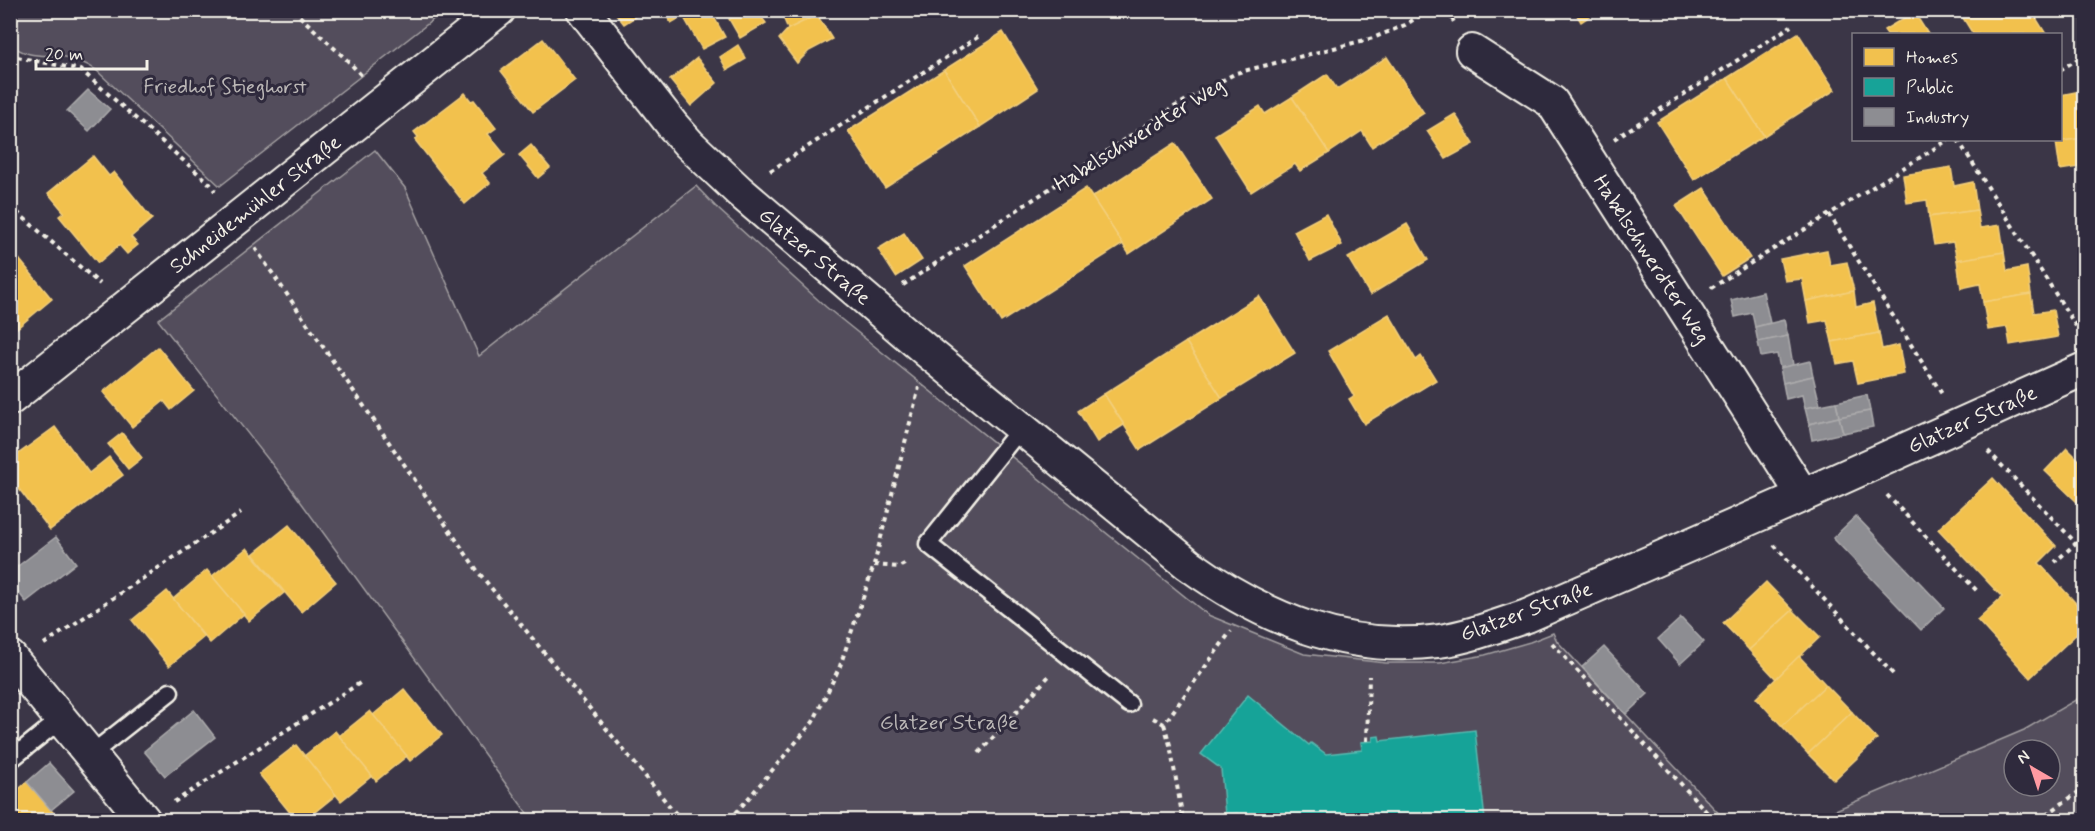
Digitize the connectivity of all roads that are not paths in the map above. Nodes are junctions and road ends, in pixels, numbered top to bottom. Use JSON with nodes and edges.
{"nodes":[{"id":1,"x":499,"y":10,"type":"edge"},
{"id":2,"x":583,"y":10,"type":"edge"},
{"id":3,"x":1472,"y":51,"type":"dead end"},
{"id":4,"x":2085,"y":369,"type":"edge"},
{"id":5,"x":10,"y":399,"type":"edge"},
{"id":6,"x":1021,"y":428,"type":"junction"},
{"id":7,"x":1803,"y":495,"type":"junction"},
{"id":8,"x":13,"y":660,"type":"edge"},
{"id":9,"x":170,"y":692,"type":"dead end"},
{"id":10,"x":1129,"y":704,"type":"road end"},
{"id":11,"x":61,"y":719,"type":"junction"},
{"id":12,"x":90,"y":755,"type":"junction"},
{"id":13,"x":10,"y":760,"type":"edge"},
{"id":14,"x":155,"y":814,"type":"edge"}],
"edges":[{"from":1,"to":5,"type":"street","name":"Schneidemühler Straße"},
{"from":2,"to":6,"type":"street","name":"Glatzer Straße"},
{"from":3,"to":7,"type":"street","name":"Habelschwerdter Weg"},
{"from":4,"to":7,"type":"street","name":"Glatzer Straße"},
{"from":6,"to":7,"type":"street","name":"Glatzer Straße"},
{"from":6,"to":10,"type":"lane"},
{"from":8,"to":11,"type":"street"},
{"from":9,"to":12,"type":"lane"},
{"from":11,"to":12,"type":"street"},
{"from":11,"to":13,"type":"lane"},
{"from":12,"to":14,"type":"street"}]}
